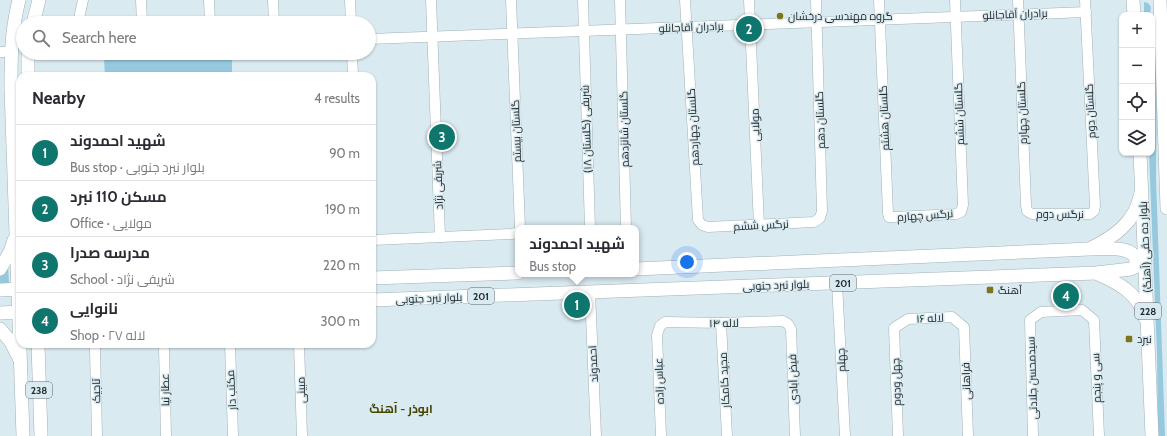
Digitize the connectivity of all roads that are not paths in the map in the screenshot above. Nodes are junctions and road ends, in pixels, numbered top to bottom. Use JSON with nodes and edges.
{"nodes":[{"id":1,"x":19,"y":0,"type":"edge"},
{"id":2,"x":39,"y":0,"type":"edge"},
{"id":3,"x":84,"y":0,"type":"edge"},
{"id":4,"x":141,"y":0,"type":"edge"},
{"id":5,"x":209,"y":0,"type":"edge"},
{"id":6,"x":273,"y":0,"type":"edge"},
{"id":7,"x":350,"y":0,"type":"edge"},
{"id":8,"x":431,"y":0,"type":"edge"},
{"id":9,"x":511,"y":0,"type":"edge"},
{"id":10,"x":583,"y":0,"type":"edge"},
{"id":11,"x":620,"y":0,"type":"edge"},
{"id":12,"x":686,"y":0,"type":"edge"},
{"id":13,"x":749,"y":0,"type":"edge"},
{"id":14,"x":816,"y":0,"type":"edge"},
{"id":15,"x":879,"y":0,"type":"edge"},
{"id":16,"x":955,"y":0,"type":"edge"},
{"id":17,"x":1018,"y":0,"type":"edge"},
{"id":18,"x":1085,"y":0,"type":"edge"},
{"id":19,"x":1138,"y":0,"type":"edge"},
{"id":20,"x":1155,"y":0,"type":"edge"},
{"id":21,"x":1160,"y":0,"type":"edge"},
{"id":22,"x":1134,"y":9,"type":"edge"},
{"id":23,"x":1086,"y":12,"type":"junction"},
{"id":24,"x":1019,"y":14,"type":"junction"},
{"id":25,"x":35,"y":16,"type":"edge"},
{"id":26,"x":80,"y":16,"type":"edge"},
{"id":27,"x":142,"y":16,"type":"edge"},
{"id":28,"x":210,"y":16,"type":"edge"},
{"id":29,"x":274,"y":16,"type":"edge"},
{"id":30,"x":351,"y":16,"type":"edge"},
{"id":31,"x":956,"y":17,"type":"junction"},
{"id":32,"x":879,"y":20,"type":"junction"},
{"id":33,"x":817,"y":22,"type":"junction"},
{"id":34,"x":750,"y":24,"type":"junction"},
{"id":35,"x":687,"y":27,"type":"junction"},
{"id":36,"x":622,"y":29,"type":"junction"},
{"id":37,"x":583,"y":31,"type":"junction"},
{"id":38,"x":513,"y":33,"type":"junction"},
{"id":39,"x":432,"y":36,"type":"junction"},
{"id":40,"x":1161,"y":38,"type":"junction"},
{"id":41,"x":376,"y":39,"type":"edge"},
{"id":42,"x":11,"y":52,"type":"edge"},
{"id":43,"x":28,"y":60,"type":"edge"},
{"id":44,"x":352,"y":60,"type":"edge"},
{"id":45,"x":28,"y":72,"type":"edge"},
{"id":46,"x":353,"y":72,"type":"edge"},
{"id":47,"x":1140,"y":156,"type":"edge"},
{"id":48,"x":1166,"y":179,"type":"edge"},
{"id":49,"x":1142,"y":186,"type":"junction"},
{"id":50,"x":1167,"y":208,"type":"edge"},
{"id":51,"x":1027,"y":211,"type":"joint"},
{"id":52,"x":1094,"y":211,"type":"joint"},
{"id":53,"x":961,"y":212,"type":"joint"},
{"id":54,"x":889,"y":217,"type":"joint"},
{"id":55,"x":820,"y":218,"type":"joint"},
{"id":56,"x":520,"y":225,"type":"edge"},
{"id":57,"x":590,"y":225,"type":"edge"},
{"id":58,"x":626,"y":225,"type":"edge"},
{"id":59,"x":702,"y":225,"type":"joint"},
{"id":60,"x":759,"y":225,"type":"junction"},
{"id":61,"x":515,"y":233,"type":"edge"},
{"id":62,"x":16,"y":235,"type":"joint"},
{"id":63,"x":440,"y":237,"type":"junction"},
{"id":64,"x":376,"y":240,"type":"edge"},
{"id":65,"x":1089,"y":249,"type":"junction"},
{"id":66,"x":0,"y":269,"type":"edge"},
{"id":67,"x":639,"y":269,"type":"edge"},
{"id":68,"x":515,"y":273,"type":"edge"},
{"id":69,"x":1096,"y":273,"type":"junction"},
{"id":70,"x":376,"y":278,"type":"edge"},
{"id":71,"x":837,"y":283,"type":"junction"},
{"id":72,"x":16,"y":289,"type":"edge"},
{"id":73,"x":0,"y":290,"type":"edge"},
{"id":74,"x":590,"y":292,"type":"junction"},
{"id":75,"x":376,"y":300,"type":"edge"},
{"id":76,"x":16,"y":312,"type":"edge"},
{"id":77,"x":0,"y":313,"type":"edge"},
{"id":78,"x":1094,"y":320,"type":"joint"},
{"id":79,"x":722,"y":323,"type":"junction"},
{"id":80,"x":788,"y":324,"type":"joint"},
{"id":81,"x":660,"y":326,"type":"joint"},
{"id":82,"x":964,"y":327,"type":"joint"},
{"id":83,"x":894,"y":328,"type":"joint"},
{"id":84,"x":0,"y":329,"type":"edge"},
{"id":85,"x":1149,"y":333,"type":"junction"},
{"id":86,"x":20,"y":348,"type":"edge"},
{"id":87,"x":39,"y":348,"type":"edge"},
{"id":88,"x":96,"y":348,"type":"edge"},
{"id":89,"x":164,"y":348,"type":"edge"},
{"id":90,"x":230,"y":348,"type":"edge"},
{"id":91,"x":298,"y":348,"type":"edge"},
{"id":92,"x":21,"y":362,"type":"junction"},
{"id":93,"x":23,"y":436,"type":"edge"},
{"id":94,"x":41,"y":436,"type":"edge"},
{"id":95,"x":97,"y":436,"type":"edge"},
{"id":96,"x":166,"y":436,"type":"edge"},
{"id":97,"x":233,"y":436,"type":"edge"},
{"id":98,"x":302,"y":436,"type":"edge"},
{"id":99,"x":596,"y":436,"type":"edge"},
{"id":100,"x":661,"y":436,"type":"edge"},
{"id":101,"x":727,"y":436,"type":"edge"},
{"id":102,"x":795,"y":436,"type":"edge"},
{"id":103,"x":845,"y":436,"type":"edge"},
{"id":104,"x":898,"y":436,"type":"edge"},
{"id":105,"x":968,"y":436,"type":"edge"},
{"id":106,"x":1033,"y":436,"type":"edge"},
{"id":107,"x":1098,"y":436,"type":"edge"},
{"id":108,"x":1152,"y":436,"type":"edge"}],
"edges":[{"from":1,"to":42,"type":"main road","number":"238"},
{"from":2,"to":25,"type":"main road"},
{"from":3,"to":26,"type":"street"},
{"from":4,"to":27,"type":"street"},
{"from":5,"to":28,"type":"street"},
{"from":6,"to":29,"type":"street"},
{"from":7,"to":30,"type":"street"},
{"from":8,"to":39,"type":"street","name":"شریفی نژاد"},
{"from":9,"to":38,"type":"street","name":"گلستان بیستم"},
{"from":10,"to":37,"type":"street","name":"شریفی (گلستان ۱۸)"},
{"from":11,"to":36,"type":"street","name":"گلستان شانزدهم"},
{"from":12,"to":35,"type":"street","name":"گلستان چهاردهم"},
{"from":13,"to":34,"type":"street","name":"مولایی"},
{"from":14,"to":33,"type":"street","name":"گلستان دهم"},
{"from":15,"to":32,"type":"street","name":"گلستان هشتم"},
{"from":16,"to":31,"type":"street","name":"گلستان ششم"},
{"from":17,"to":24,"type":"street","name":"گلستان چهارم"},
{"from":18,"to":23,"type":"street","name":"گلستان دوم"},
{"from":19,"to":22,"type":"main road"},
{"from":20,"to":40,"type":"main road"},
{"from":21,"to":40,"type":"main road"},
{"from":23,"to":24,"type":"street","name":"برادران آقاجانلو"},
{"from":23,"to":52,"type":"street","name":"گلستان دوم"},
{"from":24,"to":31,"type":"street","name":"برادران آقاجانلو"},
{"from":24,"to":51,"type":"street","name":"گلستان چهارم"},
{"from":31,"to":32,"type":"street","name":"برادران آقاجانلو"},
{"from":31,"to":53,"type":"street","name":"گلستان ششم"},
{"from":32,"to":33,"type":"street","name":"برادران آقاجانلو"},
{"from":32,"to":54,"type":"street","name":"گلستان هشتم"},
{"from":33,"to":34,"type":"street","name":"برادران آقاجانلو"},
{"from":33,"to":55,"type":"street","name":"گلستان دهم"},
{"from":34,"to":35,"type":"street","name":"برادران آقاجانلو"},
{"from":34,"to":60,"type":"street","name":"مولایی"},
{"from":35,"to":36,"type":"street","name":"برادران آقاجانلو"},
{"from":35,"to":59,"type":"street","name":"گلستان چهاردهم"},
{"from":36,"to":37,"type":"street","name":"برادران آقاجانلو"},
{"from":36,"to":58,"type":"street","name":"گلستان شانزدهم"},
{"from":37,"to":38,"type":"street","name":"برادران آقاجانلو"},
{"from":37,"to":57,"type":"street","name":"شریفی (گلستان ۱۸)"},
{"from":38,"to":39,"type":"street","name":"برادران آقاجانلو"},
{"from":38,"to":56,"type":"street","name":"گلستان بیستم"},
{"from":39,"to":41,"type":"street","name":"برادران آقاجانلو"},
{"from":39,"to":63,"type":"street","name":"شریفی نژاد"},
{"from":40,"to":48,"type":"main road"},
{"from":42,"to":62,"type":"main road","number":"238"},
{"from":43,"to":45,"type":"main road"},
{"from":44,"to":46,"type":"street"},
{"from":47,"to":49,"type":"main road","name":"بلوار ده حقی (آهنگ)","number":"228"},
{"from":48,"to":50,"type":"main road"},
{"from":49,"to":65,"type":"main road","name":"بلوار نبرد جنوبی"},
{"from":49,"to":85,"type":"main road","name":"بلوار ده حقی (آهنگ)","number":"228"},
{"from":51,"to":52,"type":"street","name":"نرگس دوم"},
{"from":53,"to":54,"type":"street","name":"نرگس چهارم"},
{"from":55,"to":60,"type":"street","name":"نرگس ششم"},
{"from":59,"to":60,"type":"street","name":"نرگس ششم"},
{"from":61,"to":63,"type":"street"},
{"from":62,"to":66,"type":"main road"},
{"from":63,"to":64,"type":"street"},
{"from":65,"to":67,"type":"main road","name":"بلوار نبرد جنوبی","number":"201"},
{"from":65,"to":69,"type":"main road","number":"201"},
{"from":68,"to":70,"type":"main road","name":"بلوار نبرد جنوبی","number":"201"},
{"from":69,"to":71,"type":"main road","name":"بلوار نبرد جنوبی","number":"201"},
{"from":69,"to":85,"type":"main road","name":"بلوار نبرد جنوبی"},
{"from":71,"to":74,"type":"main road","name":"بلوار نبرد جنوبی","number":"201"},
{"from":71,"to":103,"type":"street","name":"چهلم"},
{"from":72,"to":73,"type":"main road"},
{"from":74,"to":75,"type":"main road","name":"بلوار نبرد جنوبی","number":"201"},
{"from":74,"to":99,"type":"street","name":"احمدوند"},
{"from":76,"to":77,"type":"main road"},
{"from":78,"to":106,"type":"street","name":"سیدمحسن جلادتی"},
{"from":78,"to":107,"type":"street","name":"سی و پنجم"},
{"from":79,"to":80,"type":"street","name":"لاله ۱۴"},
{"from":79,"to":81,"type":"street","name":"لاله ۱۴"},
{"from":79,"to":101,"type":"street","name":"مجید کامکار"},
{"from":80,"to":102,"type":"street","name":"فیض آبادی"},
{"from":81,"to":100,"type":"street","name":"عباس زاده"},
{"from":82,"to":83,"type":"street","name":"لاله ۱۶"},
{"from":82,"to":105,"type":"street","name":"فراهانی"},
{"from":83,"to":104,"type":"street","name":"چهل ودوم"},
{"from":84,"to":92,"type":"main road"},
{"from":85,"to":108,"type":"main road","name":"بلوار ده حقی (آهنگ)","number":"228"},
{"from":86,"to":92,"type":"main road","number":"238"},
{"from":87,"to":94,"type":"main road","number":"238"},
{"from":88,"to":95,"type":"street","name":"تاجیک"},
{"from":89,"to":96,"type":"street","name":"عطار نیا"},
{"from":90,"to":97,"type":"street","name":"مکتب دار"},
{"from":91,"to":98,"type":"street","name":"مبینی"},
{"from":92,"to":93,"type":"main road","number":"238"}]}
